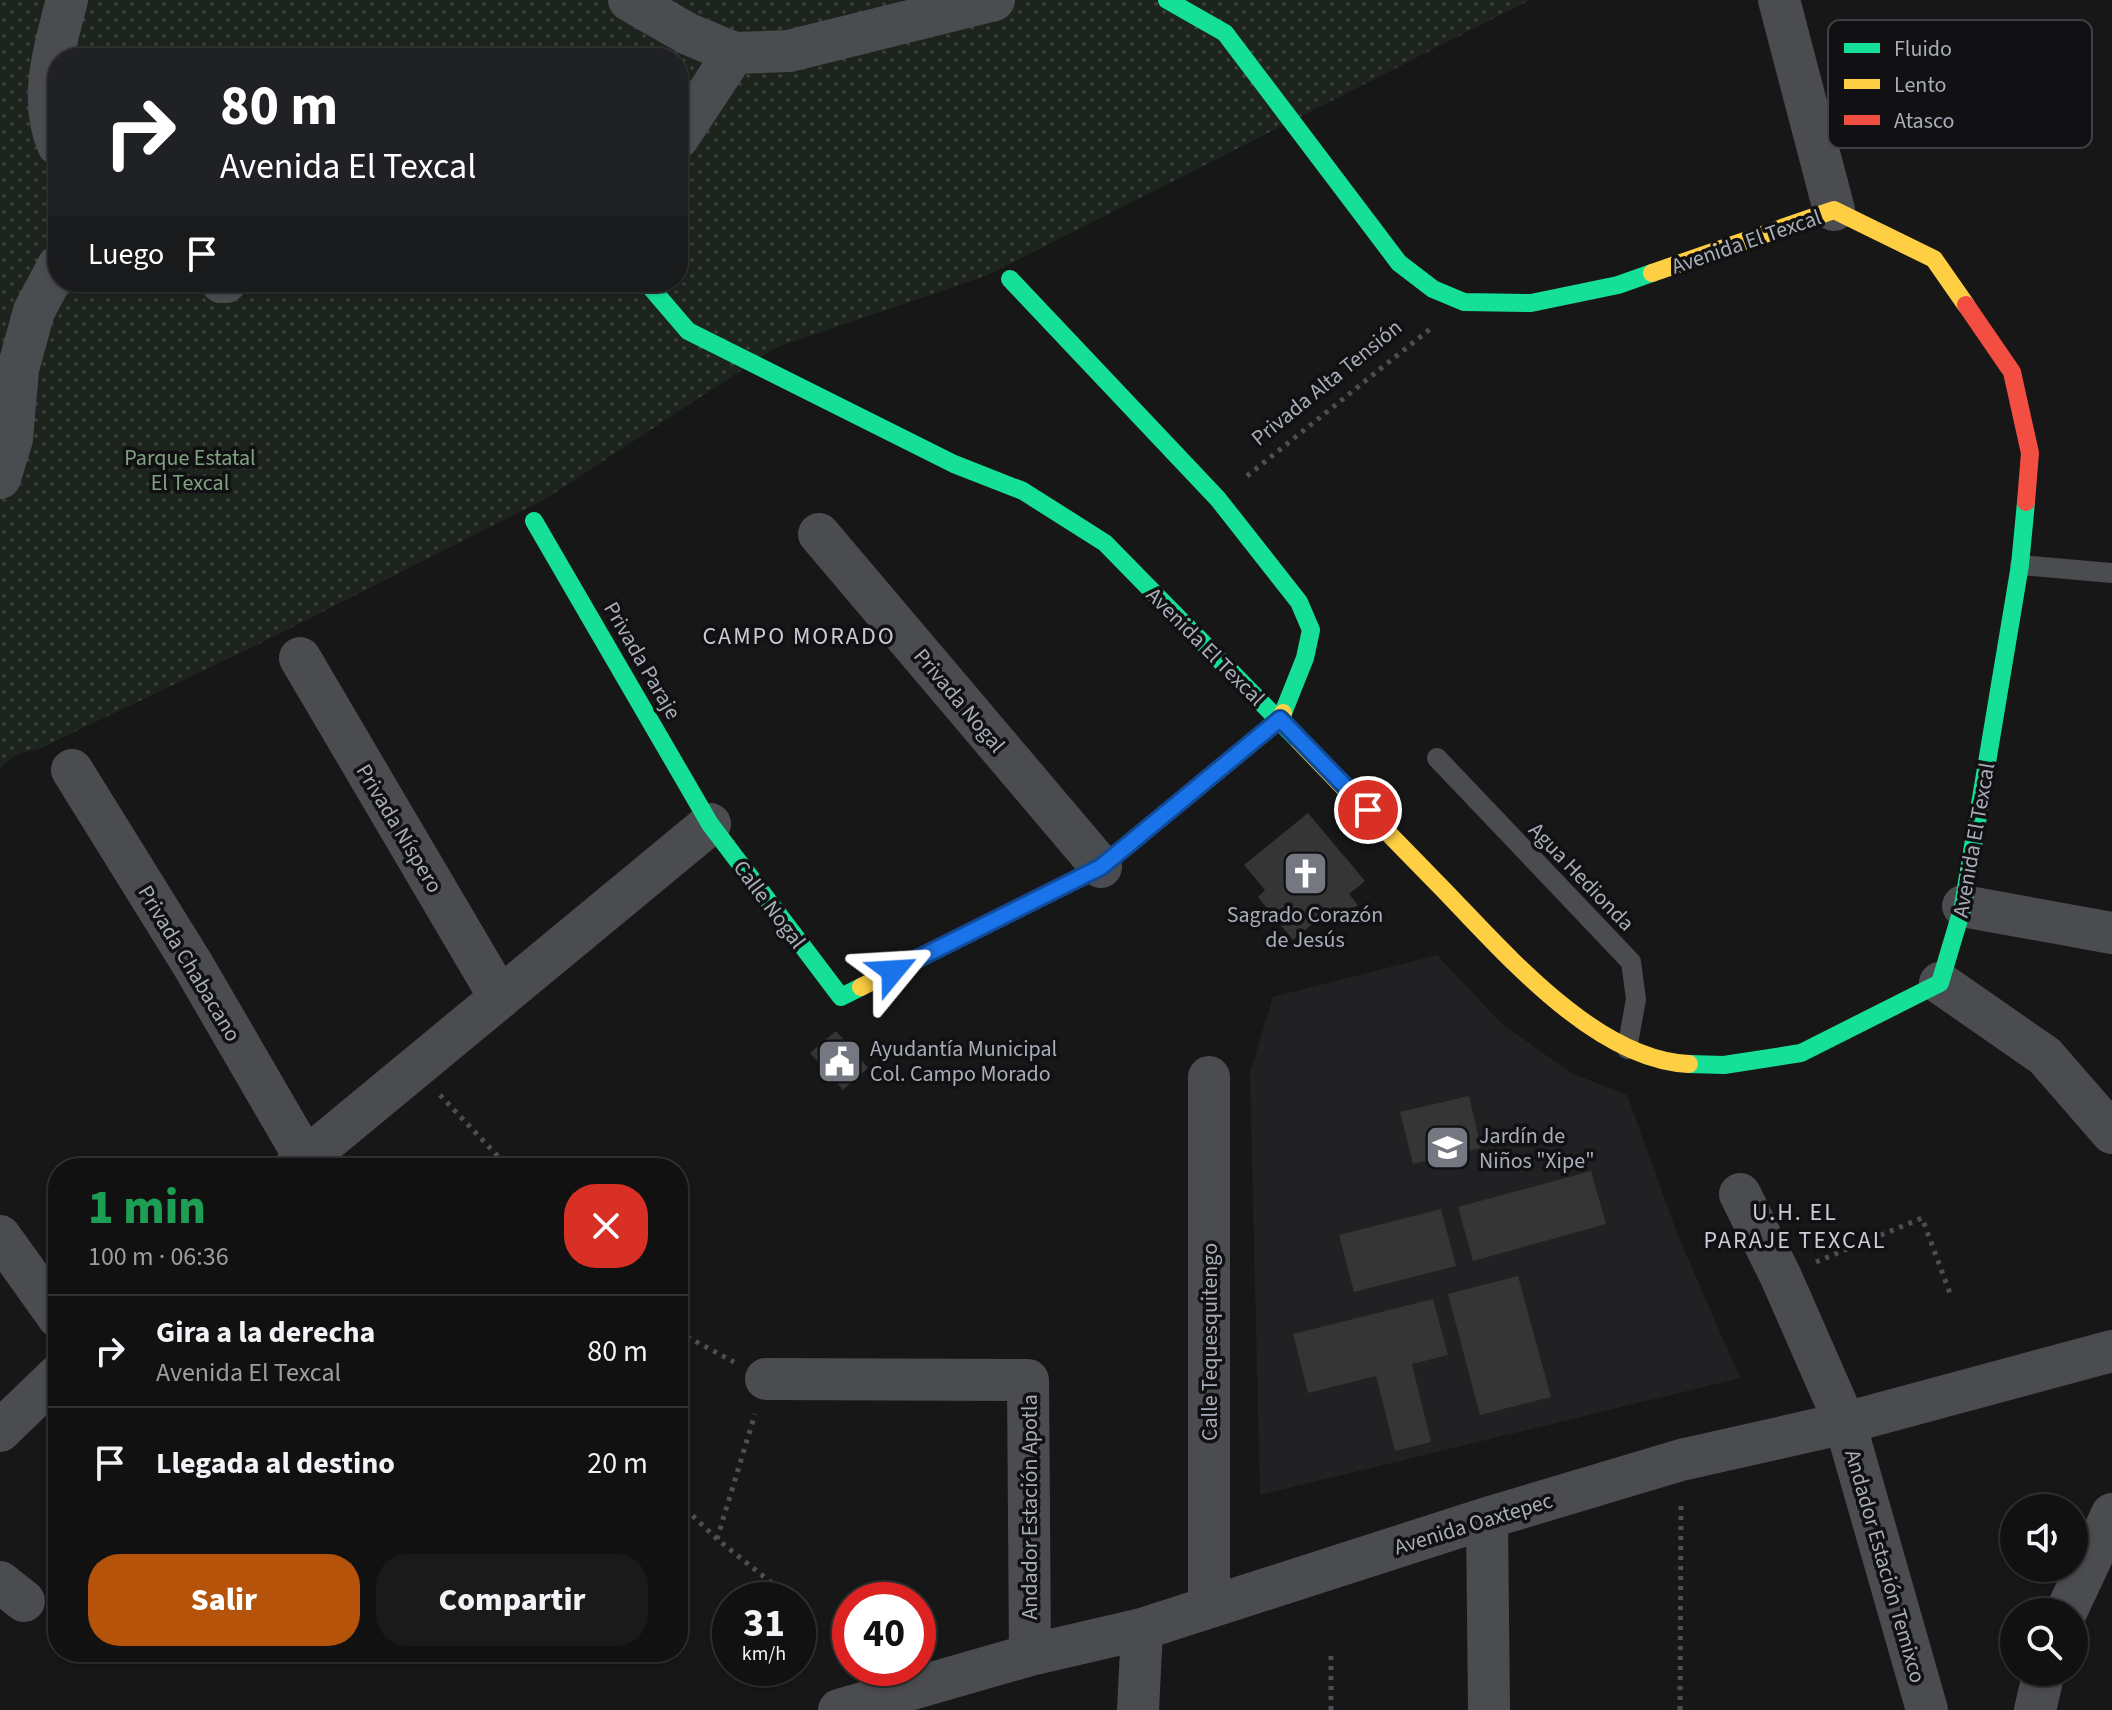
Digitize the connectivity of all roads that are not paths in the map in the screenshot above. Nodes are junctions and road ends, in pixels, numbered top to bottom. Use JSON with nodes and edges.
{"nodes":[{"id":1,"x":67,"y":0,"type":"edge"},
{"id":2,"x":629,"y":0,"type":"edge"},
{"id":3,"x":994,"y":0,"type":"edge"},
{"id":4,"x":1167,"y":0,"type":"edge"},
{"id":5,"x":1779,"y":0,"type":"edge"},
{"id":6,"x":54,"y":48,"type":"edge"},
{"id":7,"x":734,"y":53,"type":"junction"},
{"id":8,"x":688,"y":123,"type":"edge"},
{"id":9,"x":1834,"y":210,"type":"junction"},
{"id":10,"x":1010,"y":279,"type":"dead end"},
{"id":11,"x":48,"y":285,"type":"edge"},
{"id":12,"x":655,"y":292,"type":"edge"},
{"id":13,"x":0,"y":478,"type":"edge"},
{"id":14,"x":534,"y":521,"type":"dead end"},
{"id":15,"x":819,"y":534,"type":"dead end"},
{"id":16,"x":2020,"y":565,"type":"junction"},
{"id":17,"x":2112,"y":573,"type":"edge"},
{"id":18,"x":300,"y":658,"type":"dead end"},
{"id":19,"x":1280,"y":719,"type":"junction"},
{"id":20,"x":1437,"y":758,"type":"dead end"},
{"id":21,"x":72,"y":770,"type":"dead end"},
{"id":22,"x":710,"y":824,"type":"junction"},
{"id":23,"x":1101,"y":867,"type":"junction"},
{"id":24,"x":1963,"y":906,"type":"junction"},
{"id":25,"x":2112,"y":933,"type":"edge"},
{"id":26,"x":1940,"y":983,"type":"junction"},
{"id":27,"x":500,"y":998,"type":"junction"},
{"id":28,"x":1627,"y":1049,"type":"junction"},
{"id":29,"x":1209,"y":1077,"type":"dead end"},
{"id":30,"x":2112,"y":1133,"type":"edge"},
{"id":31,"x":297,"y":1158,"type":"edge"},
{"id":32,"x":306,"y":1158,"type":"edge"},
{"id":33,"x":1740,"y":1194,"type":"dead end"},
{"id":34,"x":0,"y":1236,"type":"edge"},
{"id":35,"x":48,"y":1303,"type":"edge"},
{"id":36,"x":2112,"y":1351,"type":"edge"},
{"id":37,"x":766,"y":1379,"type":"road end"},
{"id":38,"x":48,"y":1385,"type":"edge"},
{"id":39,"x":1845,"y":1423,"type":"junction"},
{"id":40,"x":0,"y":1431,"type":"edge"},
{"id":41,"x":1487,"y":1518,"type":"junction"},
{"id":42,"x":2108,"y":1533,"type":"edge"},
{"id":43,"x":2073,"y":1598,"type":"edge"},
{"id":44,"x":1209,"y":1607,"type":"junction"},
{"id":45,"x":1142,"y":1629,"type":"junction"},
{"id":46,"x":1030,"y":1655,"type":"junction"},
{"id":47,"x":2041,"y":1686,"type":"edge"},
{"id":48,"x":839,"y":1710,"type":"edge"},
{"id":49,"x":1138,"y":1710,"type":"edge"},
{"id":50,"x":1489,"y":1710,"type":"edge"},
{"id":51,"x":1927,"y":1710,"type":"edge"},
{"id":52,"x":2035,"y":1710,"type":"edge"}],
"edges":[{"from":1,"to":6,"type":"street"},
{"from":2,"to":7,"type":"street"},
{"from":3,"to":7,"type":"street"},
{"from":4,"to":9,"type":"street","name":"Avenida El Texcal"},
{"from":5,"to":9,"type":"street"},
{"from":7,"to":8,"type":"street"},
{"from":9,"to":16,"type":"street","name":"Avenida El Texcal"},
{"from":10,"to":19,"type":"street"},
{"from":11,"to":13,"type":"street"},
{"from":12,"to":19,"type":"street","name":"Avenida El Texcal"},
{"from":14,"to":22,"type":"street","name":"Privada Paraje"},
{"from":15,"to":23,"type":"street","name":"Privada Nogal"},
{"from":16,"to":17,"type":"lane"},
{"from":16,"to":24,"type":"street","name":"Avenida El Texcal"},
{"from":18,"to":27,"type":"street","name":"Privada Níspero"},
{"from":19,"to":23,"type":"street","name":"Calle Nogal"},
{"from":19,"to":28,"type":"street","name":"Avenida El Texcal"},
{"from":20,"to":28,"type":"lane","name":"Agua Hedionda"},
{"from":21,"to":31,"type":"street","name":"Privada Chabacano"},
{"from":22,"to":23,"type":"street","name":"Calle Nogal"},
{"from":22,"to":27,"type":"street"},
{"from":24,"to":25,"type":"street"},
{"from":24,"to":26,"type":"street","name":"Avenida El Texcal"},
{"from":26,"to":28,"type":"street","name":"Avenida El Texcal"},
{"from":26,"to":30,"type":"street"},
{"from":27,"to":32,"type":"street"},
{"from":29,"to":44,"type":"street","name":"Calle Tequesquitengo"},
{"from":33,"to":39,"type":"street","name":"Andador Estación Temixco"},
{"from":34,"to":35,"type":"street"},
{"from":36,"to":39,"type":"street","name":"Avenida Oaxtepec"},
{"from":37,"to":46,"type":"street","name":"Andador Estación Apotla"},
{"from":38,"to":40,"type":"street"},
{"from":39,"to":41,"type":"street","name":"Avenida Oaxtepec"},
{"from":39,"to":51,"type":"street","name":"Andador Estación Temixco"},
{"from":41,"to":44,"type":"street","name":"Avenida Oaxtepec"},
{"from":41,"to":50,"type":"street"},
{"from":42,"to":43,"type":"street"},
{"from":44,"to":45,"type":"street","name":"Avenida Oaxtepec"},
{"from":45,"to":46,"type":"street","name":"Avenida Oaxtepec"},
{"from":45,"to":49,"type":"street"},
{"from":46,"to":48,"type":"street","name":"Avenida Oaxtepec"},
{"from":47,"to":52,"type":"street"}]}
